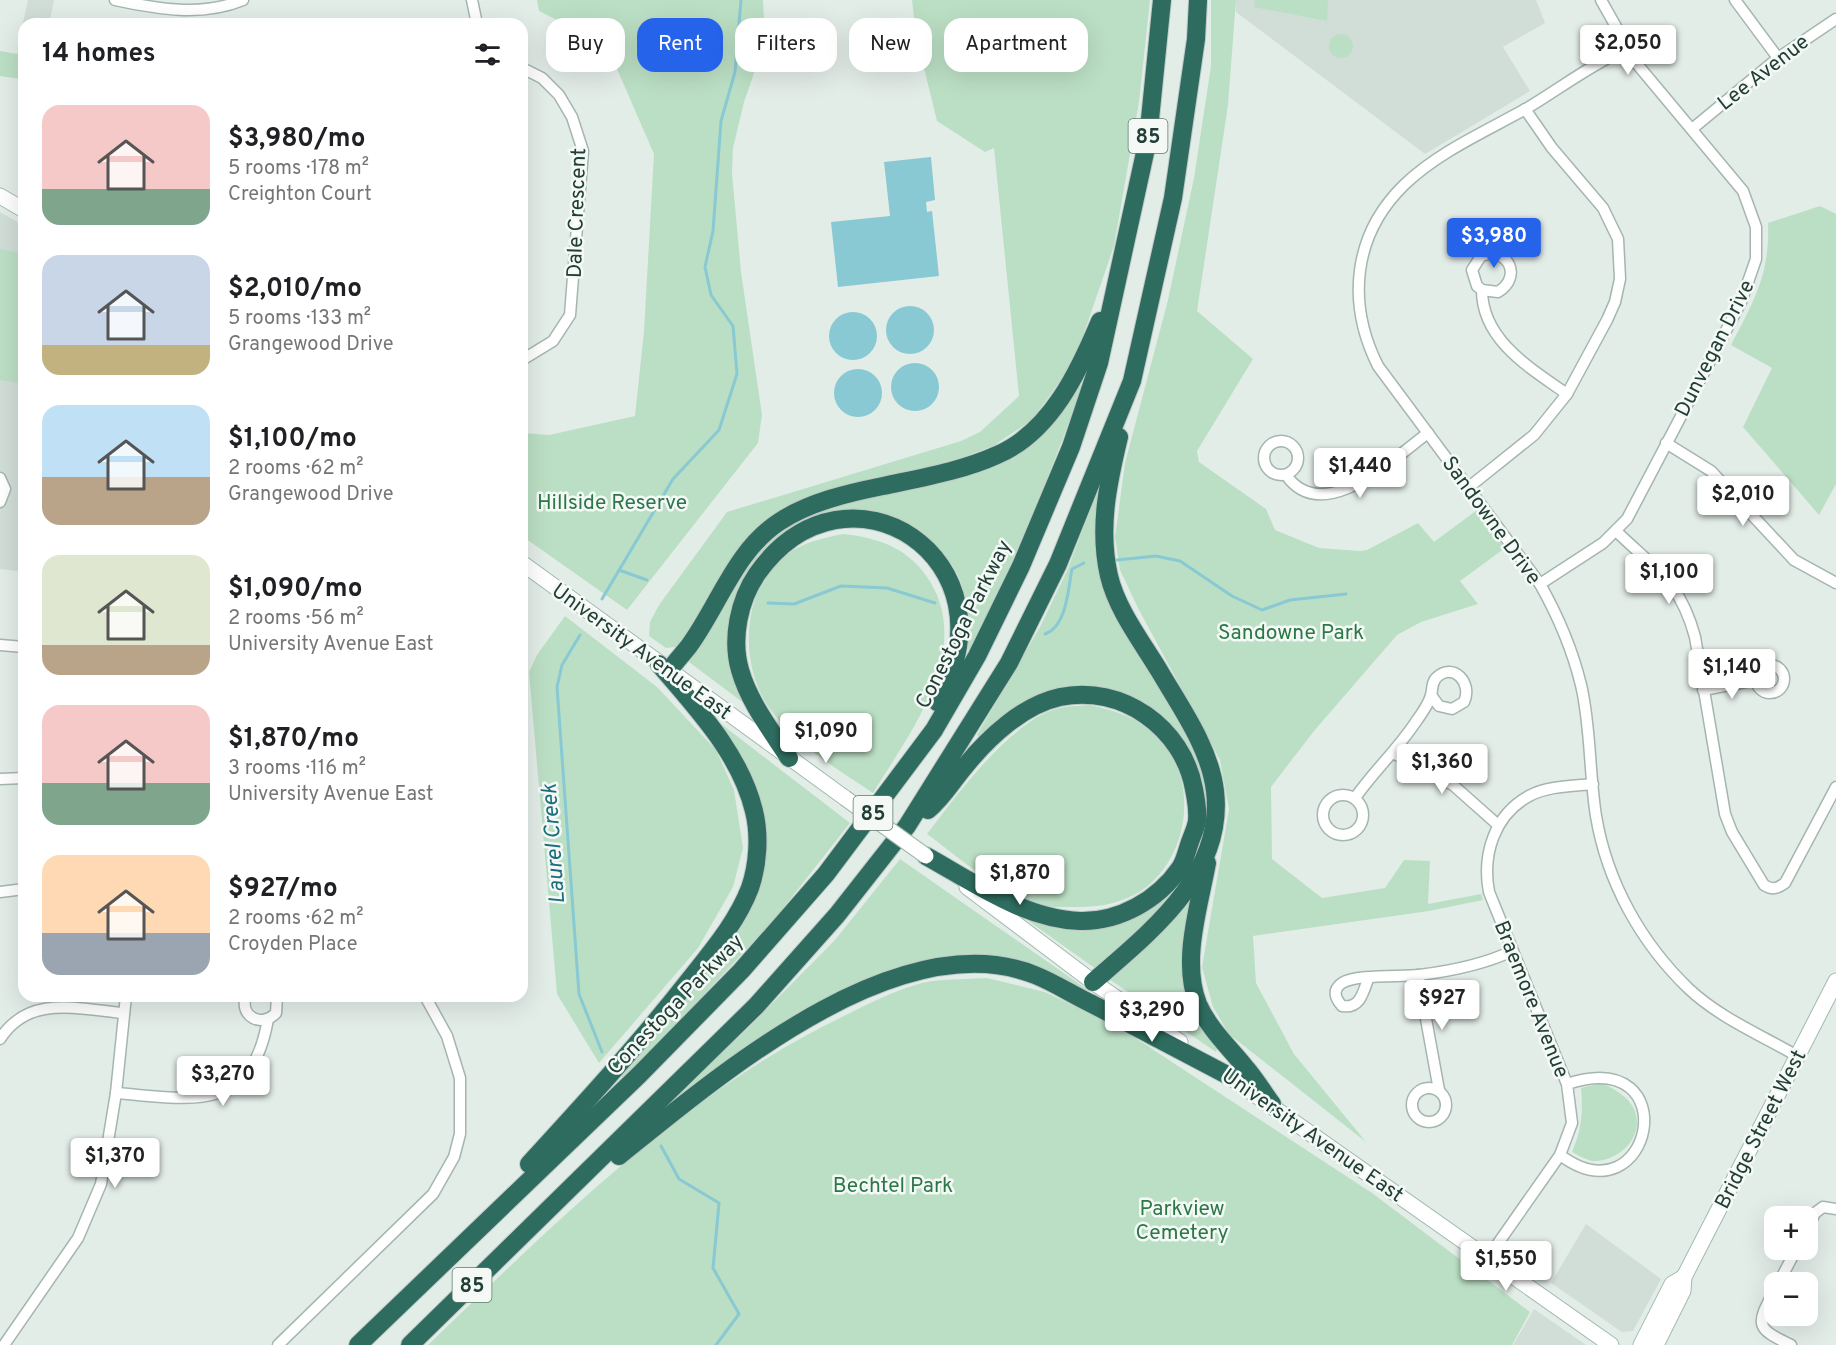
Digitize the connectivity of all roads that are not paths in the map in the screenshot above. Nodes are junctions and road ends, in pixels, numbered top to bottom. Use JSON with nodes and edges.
{"nodes":[{"id":1,"x":115,"y":0,"type":"edge"},
{"id":2,"x":243,"y":0,"type":"edge"},
{"id":3,"x":472,"y":0,"type":"edge"},
{"id":4,"x":1162,"y":0,"type":"edge"},
{"id":5,"x":1198,"y":0,"type":"edge"},
{"id":6,"x":1601,"y":0,"type":"edge"},
{"id":7,"x":1735,"y":0,"type":"edge"},
{"id":8,"x":476,"y":18,"type":"edge"},
{"id":9,"x":1836,"y":19,"type":"edge"},
{"id":10,"x":1626,"y":49,"type":"junction"},
{"id":11,"x":1778,"y":58,"type":"junction"},
{"id":12,"x":528,"y":71,"type":"edge"},
{"id":13,"x":1526,"y":109,"type":"junction"},
{"id":14,"x":1692,"y":129,"type":"junction"},
{"id":15,"x":0,"y":196,"type":"edge"},
{"id":16,"x":18,"y":206,"type":"edge"},
{"id":17,"x":1121,"y":269,"type":"junction"},
{"id":18,"x":1482,"y":290,"type":"dead end"},
{"id":19,"x":528,"y":356,"type":"edge"},
{"id":20,"x":1132,"y":381,"type":"junction"},
{"id":21,"x":1567,"y":394,"type":"junction"},
{"id":22,"x":1428,"y":433,"type":"junction"},
{"id":23,"x":1666,"y":443,"type":"junction"},
{"id":24,"x":1286,"y":474,"type":"dead end"},
{"id":25,"x":0,"y":478,"type":"edge"},
{"id":26,"x":1469,"y":488,"type":"junction"},
{"id":27,"x":0,"y":502,"type":"edge"},
{"id":28,"x":1616,"y":531,"type":"junction"},
{"id":29,"x":528,"y":567,"type":"edge"},
{"id":30,"x":1836,"y":583,"type":"edge"},
{"id":31,"x":1540,"y":584,"type":"junction"},
{"id":32,"x":0,"y":645,"type":"edge"},
{"id":33,"x":18,"y":646,"type":"edge"},
{"id":34,"x":664,"y":667,"type":"junction"},
{"id":35,"x":1756,"y":680,"type":"dead end"},
{"id":36,"x":1703,"y":690,"type":"junction"},
{"id":37,"x":1431,"y":695,"type":"dead end"},
{"id":38,"x":1393,"y":753,"type":"junction"},
{"id":39,"x":789,"y":758,"type":"junction"},
{"id":40,"x":0,"y":778,"type":"edge"},
{"id":41,"x":18,"y":778,"type":"edge"},
{"id":42,"x":898,"y":780,"type":"junction"},
{"id":43,"x":1593,"y":784,"type":"junction"},
{"id":44,"x":1836,"y":787,"type":"edge"},
{"id":45,"x":1354,"y":798,"type":"dead end"},
{"id":46,"x":1498,"y":825,"type":"junction"},
{"id":47,"x":907,"y":826,"type":"junction"},
{"id":48,"x":1209,"y":852,"type":"junction"},
{"id":49,"x":926,"y":856,"type":"junction"},
{"id":50,"x":18,"y":889,"type":"edge"},
{"id":51,"x":0,"y":892,"type":"edge"},
{"id":52,"x":1512,"y":951,"type":"junction"},
{"id":53,"x":1418,"y":975,"type":"junction"},
{"id":54,"x":1368,"y":979,"type":"dead end"},
{"id":55,"x":1836,"y":981,"type":"edge"},
{"id":56,"x":1093,"y":982,"type":"junction"},
{"id":57,"x":125,"y":1002,"type":"edge"},
{"id":58,"x":244,"y":1002,"type":"edge"},
{"id":59,"x":278,"y":1002,"type":"edge"},
{"id":60,"x":428,"y":1002,"type":"edge"},
{"id":61,"x":123,"y":1013,"type":"junction"},
{"id":62,"x":268,"y":1019,"type":"junction"},
{"id":63,"x":0,"y":1039,"type":"edge"},
{"id":64,"x":1797,"y":1056,"type":"junction"},
{"id":65,"x":1229,"y":1076,"type":"junction"},
{"id":66,"x":1567,"y":1084,"type":"junction"},
{"id":67,"x":1439,"y":1090,"type":"dead end"},
{"id":68,"x":116,"y":1093,"type":"junction"},
{"id":69,"x":1272,"y":1104,"type":"junction"},
{"id":70,"x":1560,"y":1155,"type":"junction"},
{"id":71,"x":1836,"y":1209,"type":"edge"},
{"id":72,"x":1818,"y":1210,"type":"edge"},
{"id":73,"x":534,"y":1226,"type":"junction"},
{"id":74,"x":456,"y":1249,"type":"junction"},
{"id":75,"x":1487,"y":1259,"type":"junction"},
{"id":76,"x":1684,"y":1277,"type":"junction"},
{"id":77,"x":1764,"y":1311,"type":"edge"},
{"id":78,"x":4,"y":1345,"type":"edge"},
{"id":79,"x":278,"y":1345,"type":"edge"},
{"id":80,"x":358,"y":1345,"type":"edge"},
{"id":81,"x":410,"y":1345,"type":"edge"},
{"id":82,"x":1611,"y":1345,"type":"edge"},
{"id":83,"x":1641,"y":1345,"type":"edge"},
{"id":84,"x":1656,"y":1345,"type":"edge"},
{"id":85,"x":1791,"y":1345,"type":"edge"}],
"edges":[{"from":1,"to":2,"type":"street"},
{"from":3,"to":8,"type":"street"},
{"from":4,"to":17,"type":"highway","name":"Conestoga Parkway","number":"85"},
{"from":5,"to":20,"type":"highway","number":"85"},
{"from":6,"to":10,"type":"street","name":"Dunvegan Drive"},
{"from":7,"to":11,"type":"street"},
{"from":9,"to":11,"type":"street","name":"Lee Avenue"},
{"from":10,"to":13,"type":"street","name":"Sandowne Drive"},
{"from":10,"to":14,"type":"street","name":"Dunvegan Drive"},
{"from":11,"to":14,"type":"street","name":"Lee Avenue"},
{"from":12,"to":19,"type":"street","name":"Dale Crescent"},
{"from":13,"to":21,"type":"street"},
{"from":13,"to":22,"type":"street","name":"Sandowne Drive"},
{"from":14,"to":23,"type":"street","name":"Dunvegan Drive"},
{"from":15,"to":16,"type":"main road"},
{"from":17,"to":34,"type":"highway"},
{"from":17,"to":42,"type":"highway","name":"Conestoga Parkway","number":"85"},
{"from":18,"to":21,"type":"street"},
{"from":20,"to":47,"type":"highway","number":"85"},
{"from":20,"to":48,"type":"highway"},
{"from":21,"to":26,"type":"street"},
{"from":22,"to":24,"type":"street"},
{"from":22,"to":26,"type":"street","name":"Sandowne Drive"},
{"from":23,"to":28,"type":"street","name":"Dunvegan Drive"},
{"from":23,"to":30,"type":"street"},
{"from":25,"to":27,"type":"street"},
{"from":26,"to":31,"type":"street","name":"Sandowne Drive"},
{"from":28,"to":31,"type":"street","name":"Dunvegan Drive"},
{"from":28,"to":36,"type":"street"},
{"from":29,"to":34,"type":"main road","name":"University Avenue East"},
{"from":31,"to":43,"type":"street","name":"Sandowne Drive"},
{"from":32,"to":33,"type":"street"},
{"from":34,"to":39,"type":"main road","name":"University Avenue East"},
{"from":34,"to":74,"type":"highway"},
{"from":35,"to":36,"type":"street"},
{"from":36,"to":44,"type":"street"},
{"from":37,"to":38,"type":"street"},
{"from":38,"to":45,"type":"street"},
{"from":38,"to":46,"type":"street"},
{"from":39,"to":42,"type":"highway"},
{"from":39,"to":49,"type":"main road","name":"University Avenue East","bridge":true},
{"from":40,"to":41,"type":"street"},
{"from":42,"to":74,"type":"highway","name":"Conestoga Parkway","number":"85"},
{"from":43,"to":46,"type":"street","name":"Braemore Avenue"},
{"from":43,"to":64,"type":"street","name":"Sandowne Drive"},
{"from":46,"to":52,"type":"street","name":"Braemore Avenue"},
{"from":47,"to":49,"type":"highway"},
{"from":47,"to":73,"type":"highway","number":"85"},
{"from":48,"to":56,"type":"highway"},
{"from":48,"to":69,"type":"highway"},
{"from":49,"to":56,"type":"main road","name":"University Avenue East"},
{"from":50,"to":51,"type":"street"},
{"from":52,"to":53,"type":"street"},
{"from":52,"to":66,"type":"street","name":"Braemore Avenue"},
{"from":53,"to":54,"type":"street"},
{"from":53,"to":67,"type":"street"},
{"from":55,"to":64,"type":"main road","name":"Bridge Street West"},
{"from":56,"to":65,"type":"main road","name":"University Avenue East"},
{"from":57,"to":61,"type":"street"},
{"from":58,"to":62,"type":"street"},
{"from":59,"to":62,"type":"street"},
{"from":60,"to":79,"type":"street"},
{"from":61,"to":63,"type":"street"},
{"from":61,"to":68,"type":"street"},
{"from":62,"to":68,"type":"street"},
{"from":64,"to":76,"type":"main road","name":"Bridge Street West"},
{"from":65,"to":69,"type":"main road","name":"University Avenue East"},
{"from":65,"to":73,"type":"highway"},
{"from":66,"to":70,"type":"street","name":"Braemore Avenue"},
{"from":66,"to":70,"type":"street"},
{"from":68,"to":78,"type":"street"},
{"from":69,"to":75,"type":"main road","name":"University Avenue East"},
{"from":70,"to":75,"type":"street","name":"Braemore Avenue"},
{"from":71,"to":72,"type":"street"},
{"from":73,"to":81,"type":"highway","number":"85"},
{"from":74,"to":80,"type":"highway","name":"Conestoga Parkway","number":"85"},
{"from":75,"to":82,"type":"main road","name":"University Avenue East"},
{"from":76,"to":83,"type":"main road","name":"Bridge Street West"},
{"from":76,"to":84,"type":"main road","name":"Bridge Street West"},
{"from":77,"to":85,"type":"street"}]}
